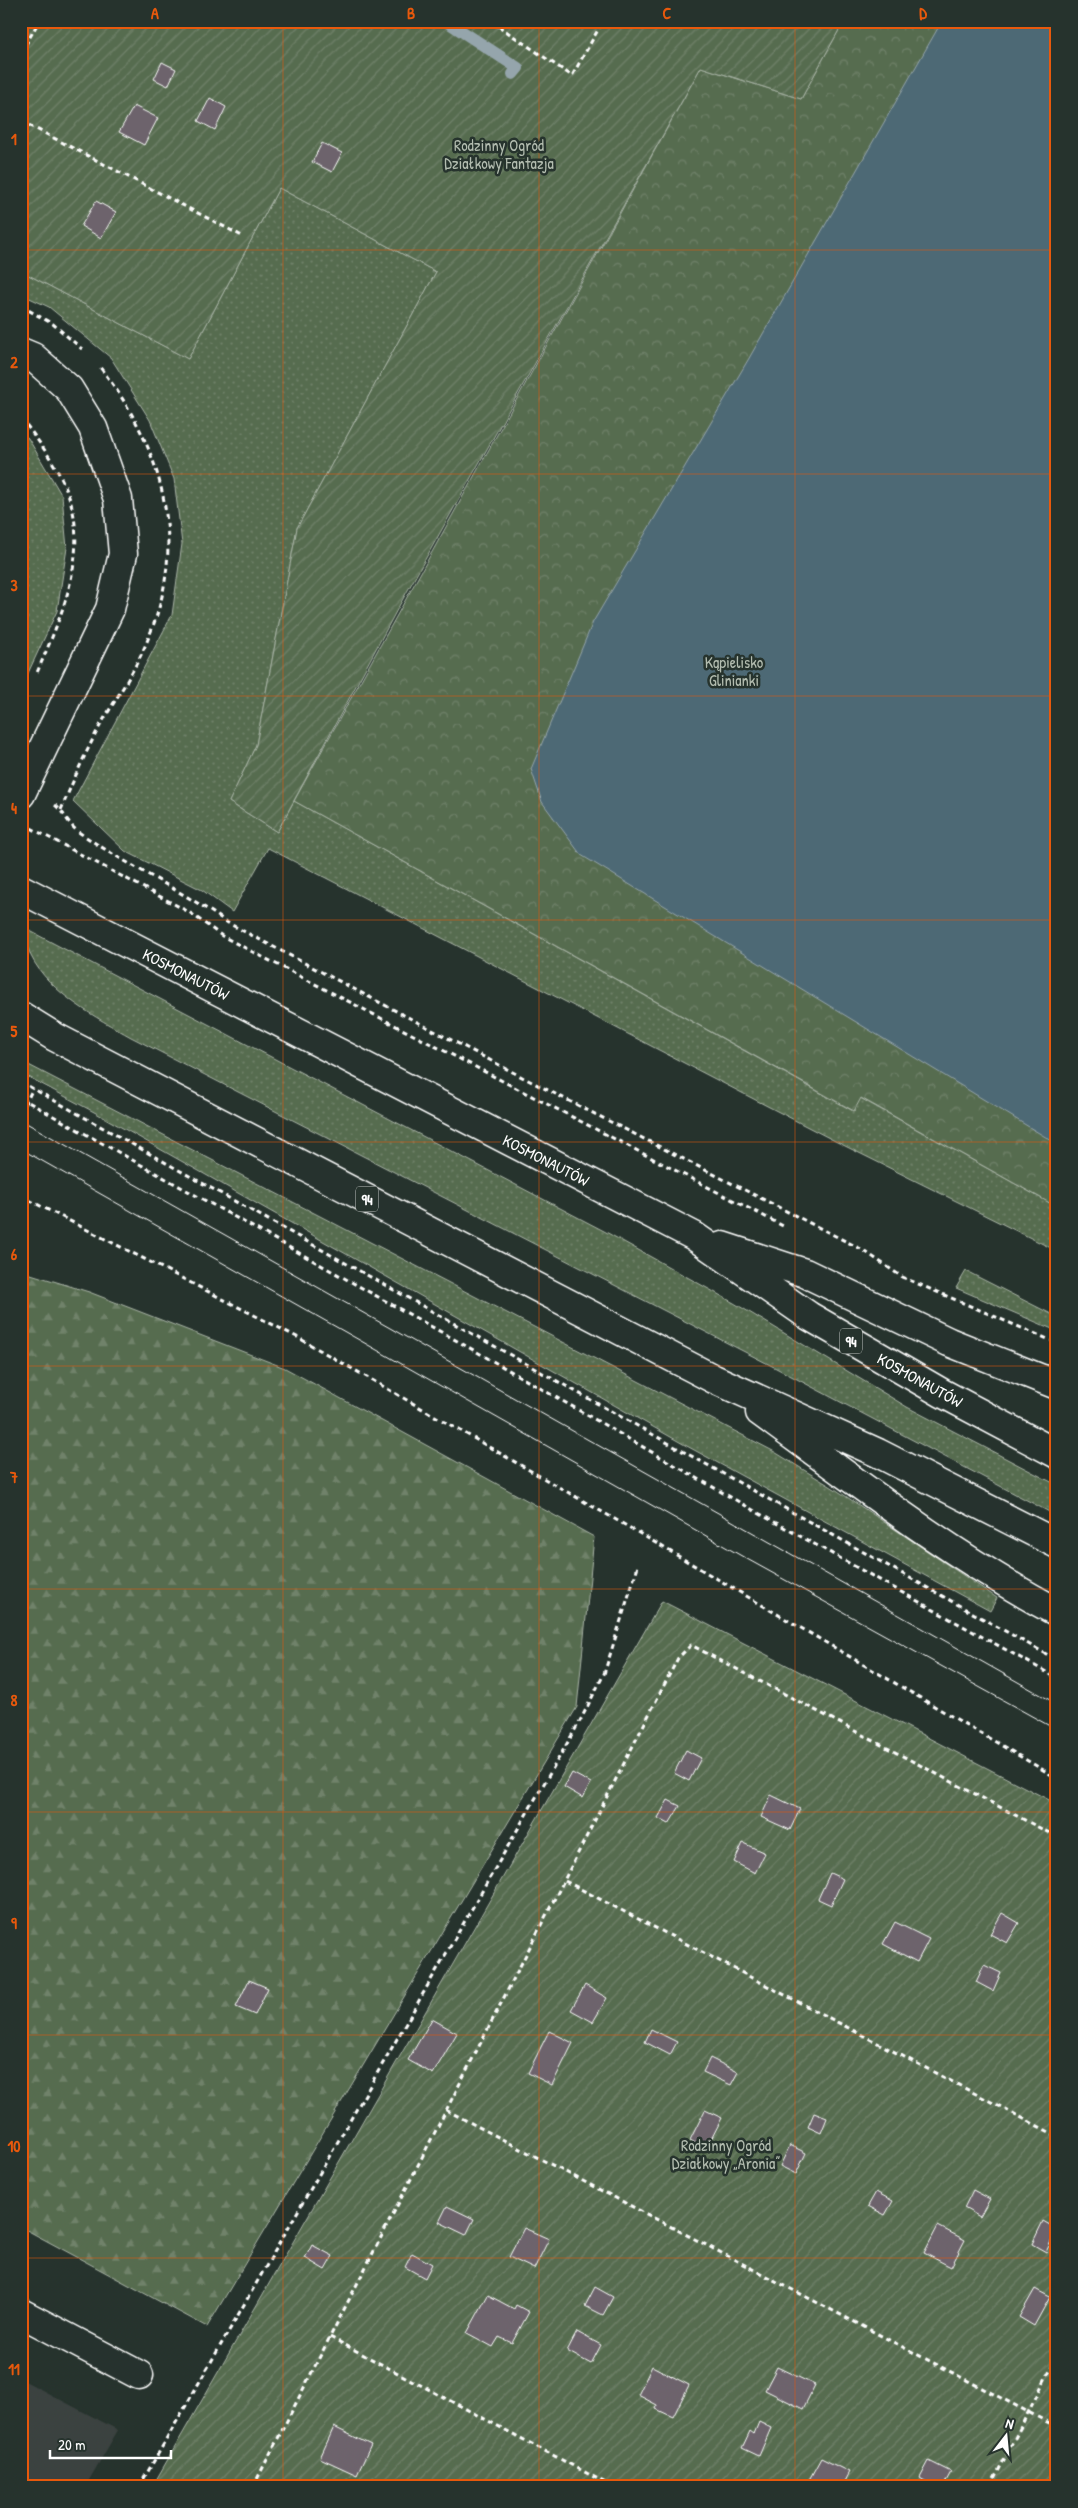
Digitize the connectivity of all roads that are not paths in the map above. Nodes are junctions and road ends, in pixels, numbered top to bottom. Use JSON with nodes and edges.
{"nodes":[{"id":1,"x":21,"y":352,"type":"edge"},
{"id":2,"x":21,"y":794,"type":"edge"},
{"id":3,"x":21,"y":889,"type":"edge"},
{"id":4,"x":21,"y":1016,"type":"edge"},
{"id":5,"x":694,"y":1236,"type":"junction"},
{"id":6,"x":714,"y":1379,"type":"junction"},
{"id":7,"x":1057,"y":1385,"type":"edge"},
{"id":8,"x":1057,"y":1454,"type":"edge"},
{"id":9,"x":1057,"y":1544,"type":"edge"},
{"id":10,"x":1057,"y":1612,"type":"edge"},
{"id":11,"x":21,"y":2313,"type":"edge"},
{"id":12,"x":139,"y":2376,"type":"dead end"}],
"edges":[{"from":1,"to":2,"type":"main road"},
{"from":3,"to":5,"type":"main road","name":"KOSMONAUTÓW","number":"94"},
{"from":4,"to":6,"type":"main road","number":"94"},
{"from":5,"to":7,"type":"main road"},
{"from":5,"to":8,"type":"main road","name":"KOSMONAUTÓW","number":"94"},
{"from":6,"to":9,"type":"main road","number":"94"},
{"from":6,"to":10,"type":"main road"},
{"from":11,"to":12,"type":"main road"}]}
